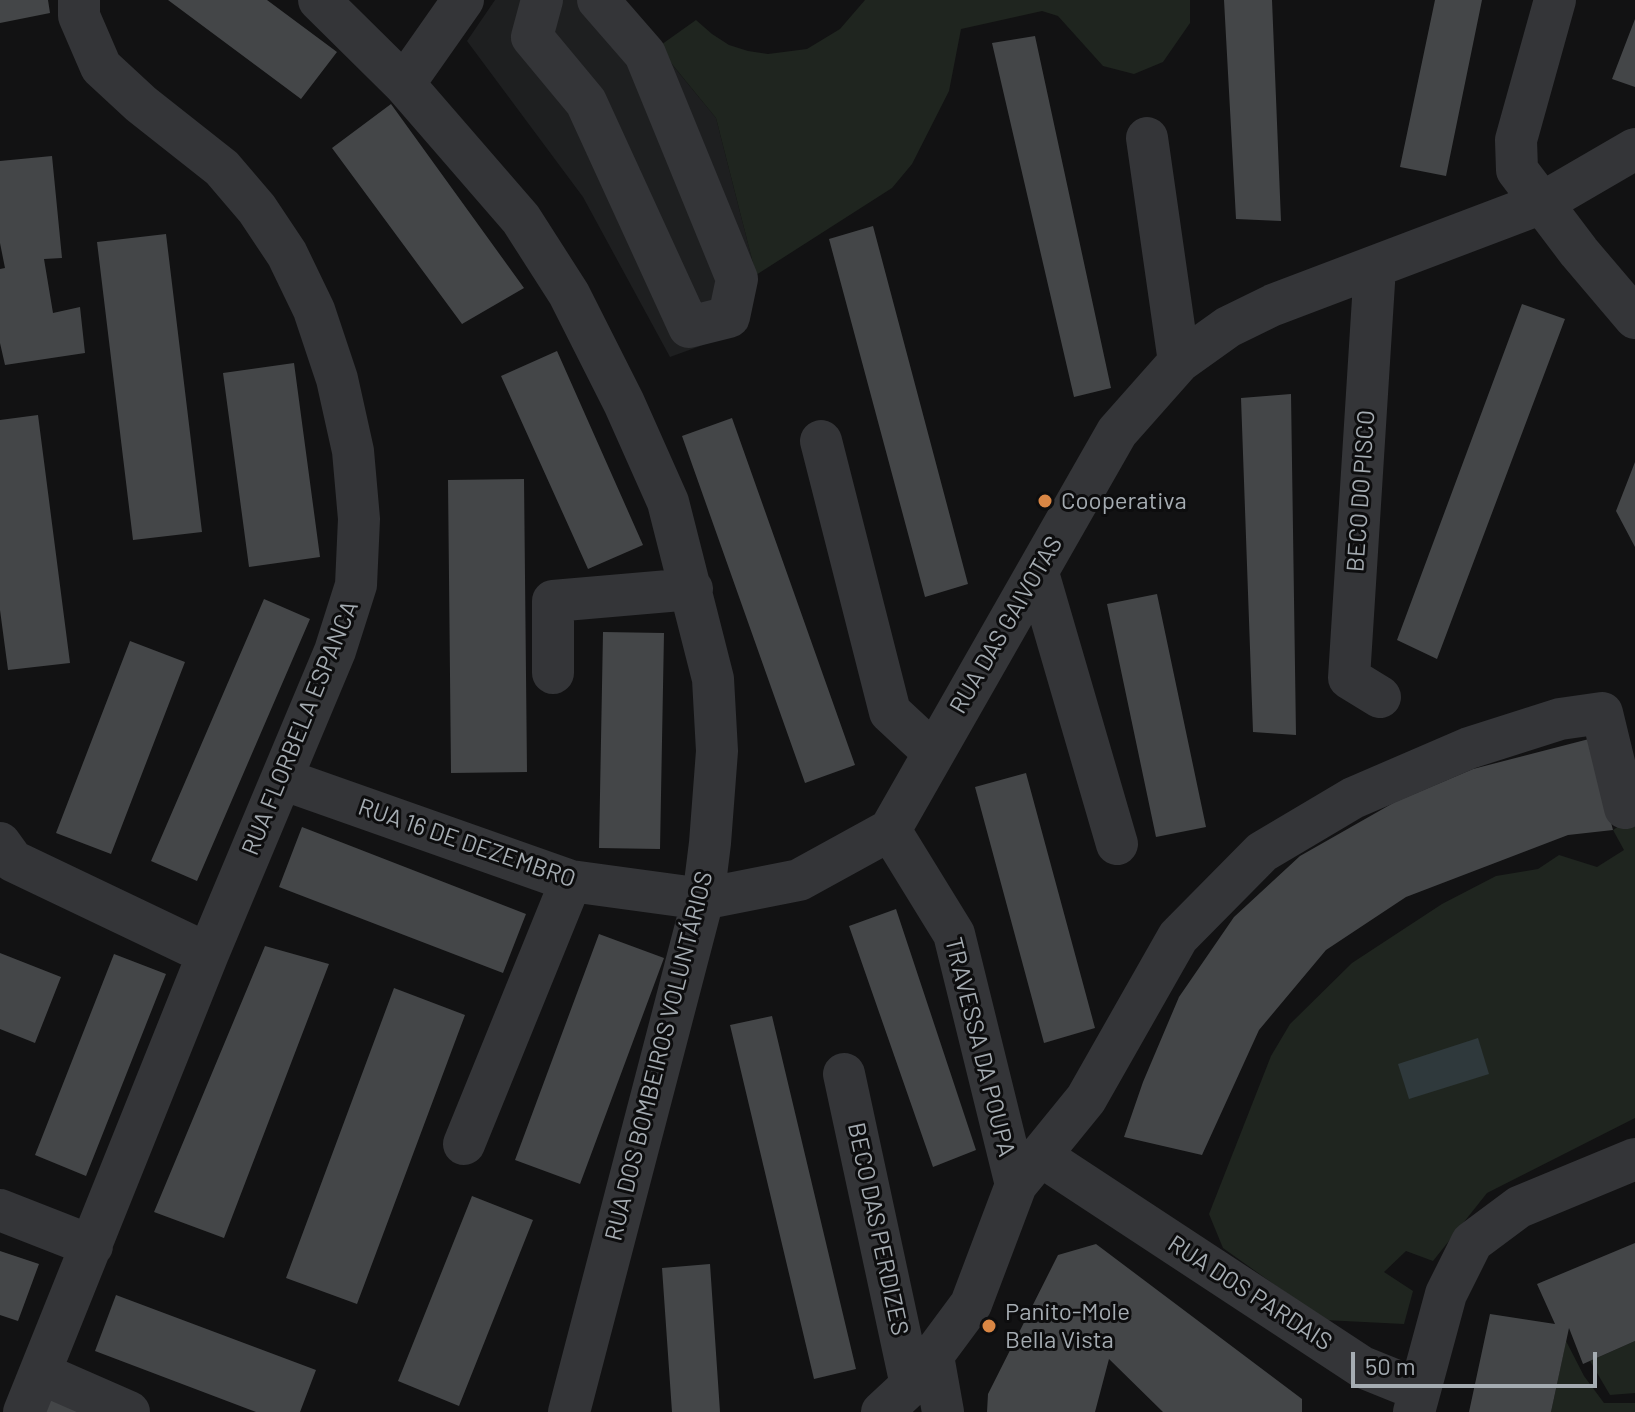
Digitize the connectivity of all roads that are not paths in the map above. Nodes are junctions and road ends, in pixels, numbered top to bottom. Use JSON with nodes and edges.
{"nodes":[{"id":1,"x":79,"y":0,"type":"edge"},
{"id":2,"x":319,"y":0,"type":"edge"},
{"id":3,"x":463,"y":0,"type":"edge"},
{"id":4,"x":542,"y":0,"type":"edge"},
{"id":5,"x":598,"y":0,"type":"edge"},
{"id":6,"x":1555,"y":0,"type":"edge"},
{"id":7,"x":404,"y":84,"type":"junction"},
{"id":8,"x":1147,"y":138,"type":"dead end"},
{"id":9,"x":1635,"y":149,"type":"edge"},
{"id":10,"x":1542,"y":203,"type":"junction"},
{"id":11,"x":1375,"y":267,"type":"junction"},
{"id":12,"x":1635,"y":318,"type":"edge"},
{"id":13,"x":1179,"y":362,"type":"junction"},
{"id":14,"x":821,"y":441,"type":"dead end"},
{"id":15,"x":1038,"y":573,"type":"junction"},
{"id":16,"x":692,"y":589,"type":"junction"},
{"id":17,"x":553,"y":673,"type":"dead end"},
{"id":18,"x":1380,"y":697,"type":"dead end"},
{"id":19,"x":933,"y":752,"type":"junction"},
{"id":20,"x":282,"y":779,"type":"junction"},
{"id":21,"x":1625,"y":808,"type":"dead end"},
{"id":22,"x":890,"y":830,"type":"junction"},
{"id":23,"x":0,"y":843,"type":"edge"},
{"id":24,"x":1117,"y":844,"type":"dead end"},
{"id":25,"x":571,"y":881,"type":"junction"},
{"id":26,"x":703,"y":899,"type":"junction"},
{"id":27,"x":208,"y":954,"type":"junction"},
{"id":28,"x":844,"y":1074,"type":"dead end"},
{"id":29,"x":464,"y":1144,"type":"dead end"},
{"id":30,"x":1635,"y":1159,"type":"edge"},
{"id":31,"x":1028,"y":1171,"type":"junction"},
{"id":32,"x":0,"y":1210,"type":"edge"},
{"id":33,"x":92,"y":1246,"type":"junction"},
{"id":34,"x":40,"y":1373,"type":"junction"},
{"id":35,"x":909,"y":1384,"type":"edge"},
{"id":36,"x":1417,"y":1401,"type":"edge"},
{"id":37,"x":24,"y":1412,"type":"edge"},
{"id":38,"x":129,"y":1412,"type":"edge"},
{"id":39,"x":569,"y":1412,"type":"edge"},
{"id":40,"x":943,"y":1412,"type":"edge"}],
"edges":[{"from":1,"to":20,"type":"street","name":"RUA FLORBELA ESPANCA"},
{"from":2,"to":7,"type":"street","name":"RUA DOS BOMBEIROS VOLUNTÁRIOS"},
{"from":3,"to":7,"type":"street"},
{"from":4,"to":5,"type":"street"},
{"from":6,"to":10,"type":"street"},
{"from":7,"to":16,"type":"street","name":"RUA DOS BOMBEIROS VOLUNTÁRIOS"},
{"from":8,"to":13,"type":"street"},
{"from":9,"to":10,"type":"street","name":"RUA DAS GAIVOTAS"},
{"from":10,"to":11,"type":"street","name":"RUA DAS GAIVOTAS"},
{"from":10,"to":12,"type":"street"},
{"from":11,"to":13,"type":"street","name":"RUA DAS GAIVOTAS"},
{"from":11,"to":18,"type":"street","name":"BECO DO PISCO"},
{"from":13,"to":15,"type":"street","name":"RUA DAS GAIVOTAS"},
{"from":14,"to":19,"type":"street"},
{"from":15,"to":19,"type":"street","name":"RUA DAS GAIVOTAS"},
{"from":15,"to":24,"type":"street"},
{"from":16,"to":17,"type":"street"},
{"from":16,"to":26,"type":"street","name":"RUA DOS BOMBEIROS VOLUNTÁRIOS"},
{"from":19,"to":22,"type":"street","name":"RUA DAS GAIVOTAS"},
{"from":20,"to":25,"type":"street","name":"RUA 16 DE DEZEMBRO"},
{"from":20,"to":27,"type":"street","name":"RUA FLORBELA ESPANCA"},
{"from":21,"to":31,"type":"street"},
{"from":22,"to":26,"type":"street"},
{"from":22,"to":31,"type":"street","name":"TRAVESSA DA POUPA"},
{"from":23,"to":27,"type":"street"},
{"from":25,"to":26,"type":"street","name":"RUA 16 DE DEZEMBRO"},
{"from":25,"to":29,"type":"street"},
{"from":26,"to":39,"type":"street","name":"RUA DOS BOMBEIROS VOLUNTÁRIOS"},
{"from":27,"to":33,"type":"street","name":"RUA FLORBELA ESPANCA"},
{"from":28,"to":35,"type":"street","name":"BECO DAS PERDIZES"},
{"from":30,"to":36,"type":"street","name":"RUA DOS PARDAIS"},
{"from":31,"to":35,"type":"street"},
{"from":31,"to":36,"type":"street","name":"RUA DOS PARDAIS"},
{"from":32,"to":33,"type":"street"},
{"from":33,"to":34,"type":"street","name":"RUA FLORBELA ESPANCA"},
{"from":34,"to":37,"type":"street","name":"RUA FLORBELA ESPANCA"},
{"from":34,"to":38,"type":"street"},
{"from":35,"to":40,"type":"street","name":"BECO DAS PERDIZES"}]}
